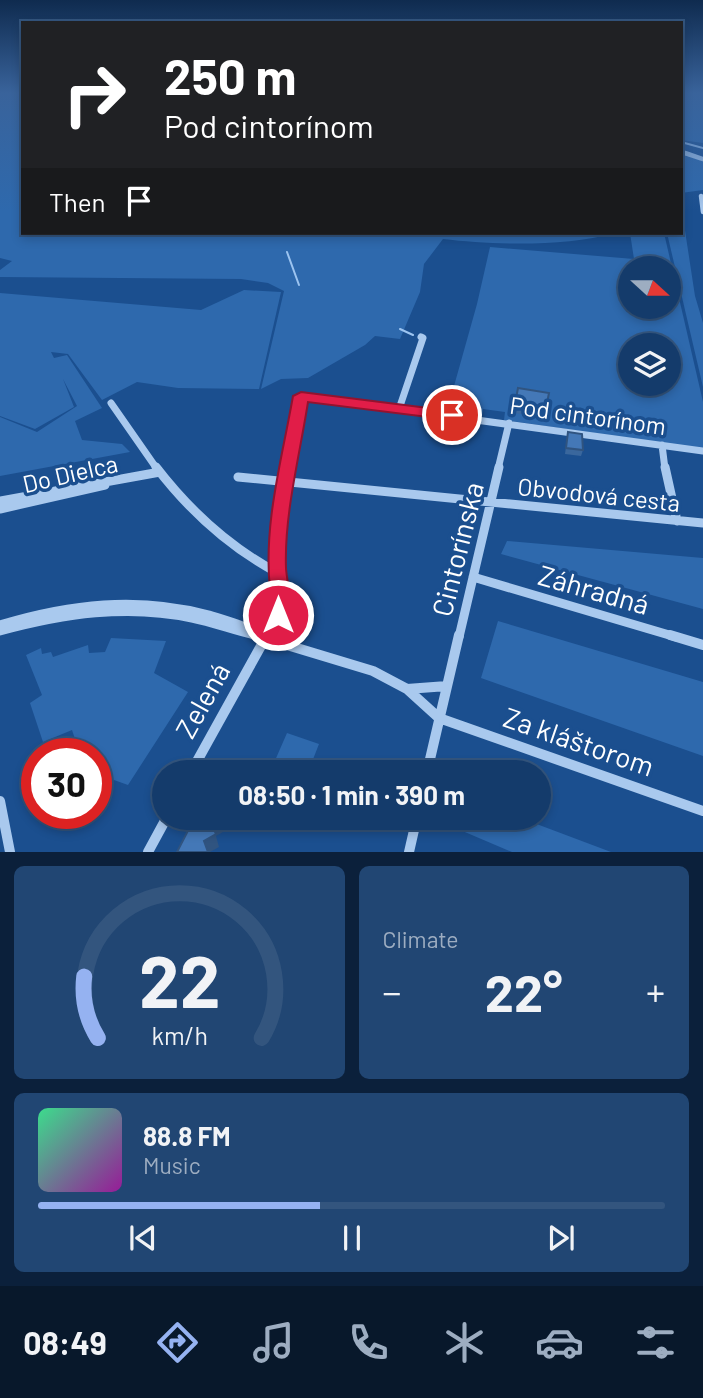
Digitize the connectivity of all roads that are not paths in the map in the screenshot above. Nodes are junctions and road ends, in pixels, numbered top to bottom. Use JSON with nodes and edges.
{"nodes":[{"id":1,"x":683,"y":153,"type":"edge"},
{"id":2,"x":703,"y":159,"type":"edge"},
{"id":3,"x":701,"y":196,"type":"dead end"},
{"id":4,"x":703,"y":212,"type":"edge"},
{"id":5,"x":421,"y":337,"type":"dead end"},
{"id":6,"x":111,"y":403,"type":"dead end"},
{"id":7,"x":399,"y":409,"type":"junction"},
{"id":8,"x":509,"y":423,"type":"junction"},
{"id":9,"x":662,"y":445,"type":"junction"},
{"id":10,"x":703,"y":451,"type":"edge"},
{"id":11,"x":160,"y":472,"type":"junction"},
{"id":12,"x":148,"y":475,"type":"junction"},
{"id":13,"x":238,"y":478,"type":"dead end"},
{"id":14,"x":287,"y":482,"type":"junction"},
{"id":15,"x":0,"y":501,"type":"edge"},
{"id":16,"x":492,"y":503,"type":"junction"},
{"id":17,"x":0,"y":509,"type":"edge"},
{"id":18,"x":677,"y":521,"type":"junction"},
{"id":19,"x":703,"y":523,"type":"edge"},
{"id":20,"x":276,"y":572,"type":"junction"},
{"id":21,"x":473,"y":577,"type":"junction"},
{"id":22,"x":278,"y":615,"type":"junction"},
{"id":23,"x":0,"y":625,"type":"edge"},
{"id":24,"x":0,"y":631,"type":"edge"},
{"id":25,"x":265,"y":637,"type":"junction"},
{"id":26,"x":703,"y":645,"type":"edge"},
{"id":27,"x":293,"y":646,"type":"junction"},
{"id":28,"x":447,"y":686,"type":"junction"},
{"id":29,"x":407,"y":689,"type":"junction"},
{"id":30,"x":439,"y":718,"type":"junction"},
{"id":31,"x":198,"y":760,"type":"edge"},
{"id":32,"x":430,"y":760,"type":"edge"},
{"id":33,"x":0,"y":801,"type":"edge"},
{"id":34,"x":703,"y":811,"type":"edge"},
{"id":35,"x":160,"y":830,"type":"edge"},
{"id":36,"x":413,"y":830,"type":"edge"},
{"id":37,"x":10,"y":852,"type":"edge"},
{"id":38,"x":148,"y":852,"type":"edge"},
{"id":39,"x":409,"y":852,"type":"edge"}],
"edges":[{"from":1,"to":2,"type":"street"},
{"from":3,"to":4,"type":"street"},
{"from":5,"to":7,"type":"street"},
{"from":6,"to":11,"type":"street","name":"Do Dielca"},
{"from":7,"to":8,"type":"street","name":"Pod cintorínom"},
{"from":7,"to":14,"type":"street","name":"Pod cintorínom"},
{"from":8,"to":9,"type":"street","name":"Pod cintorínom"},
{"from":8,"to":16,"type":"street","name":"Cintorínska"},
{"from":9,"to":10,"type":"street","name":"Pod cintorínom"},
{"from":9,"to":18,"type":"street"},
{"from":11,"to":12,"type":"street","name":"Do Dielca"},
{"from":11,"to":20,"type":"street","name":"Do Dielca"},
{"from":12,"to":15,"type":"street","name":"Do Dielca"},
{"from":12,"to":17,"type":"street","name":"Do Dielca"},
{"from":13,"to":14,"type":"street","name":"Obvodová cesta"},
{"from":14,"to":16,"type":"street","name":"Obvodová cesta"},
{"from":14,"to":20,"type":"street"},
{"from":16,"to":18,"type":"street","name":"Obvodová cesta"},
{"from":16,"to":21,"type":"street","name":"Cintorínska"},
{"from":18,"to":19,"type":"street","name":"Obvodová cesta"},
{"from":20,"to":22,"type":"street"},
{"from":21,"to":26,"type":"street","name":"Záhradná"},
{"from":21,"to":28,"type":"street","name":"Cintorínska"},
{"from":22,"to":25,"type":"street","name":"Zelená"},
{"from":22,"to":27,"type":"street"},
{"from":23,"to":25,"type":"street"},
{"from":24,"to":25,"type":"street"},
{"from":25,"to":27,"type":"street"},
{"from":25,"to":31,"type":"street","name":"Zelená"},
{"from":27,"to":29,"type":"street"},
{"from":28,"to":29,"type":"street"},
{"from":28,"to":30,"type":"street","name":"Cintorínska"},
{"from":29,"to":30,"type":"street"},
{"from":30,"to":32,"type":"street","name":"Cintorínska"},
{"from":30,"to":34,"type":"street","name":"Za kláštorom"},
{"from":33,"to":37,"type":"street"},
{"from":35,"to":38,"type":"street"},
{"from":36,"to":39,"type":"street"}]}
